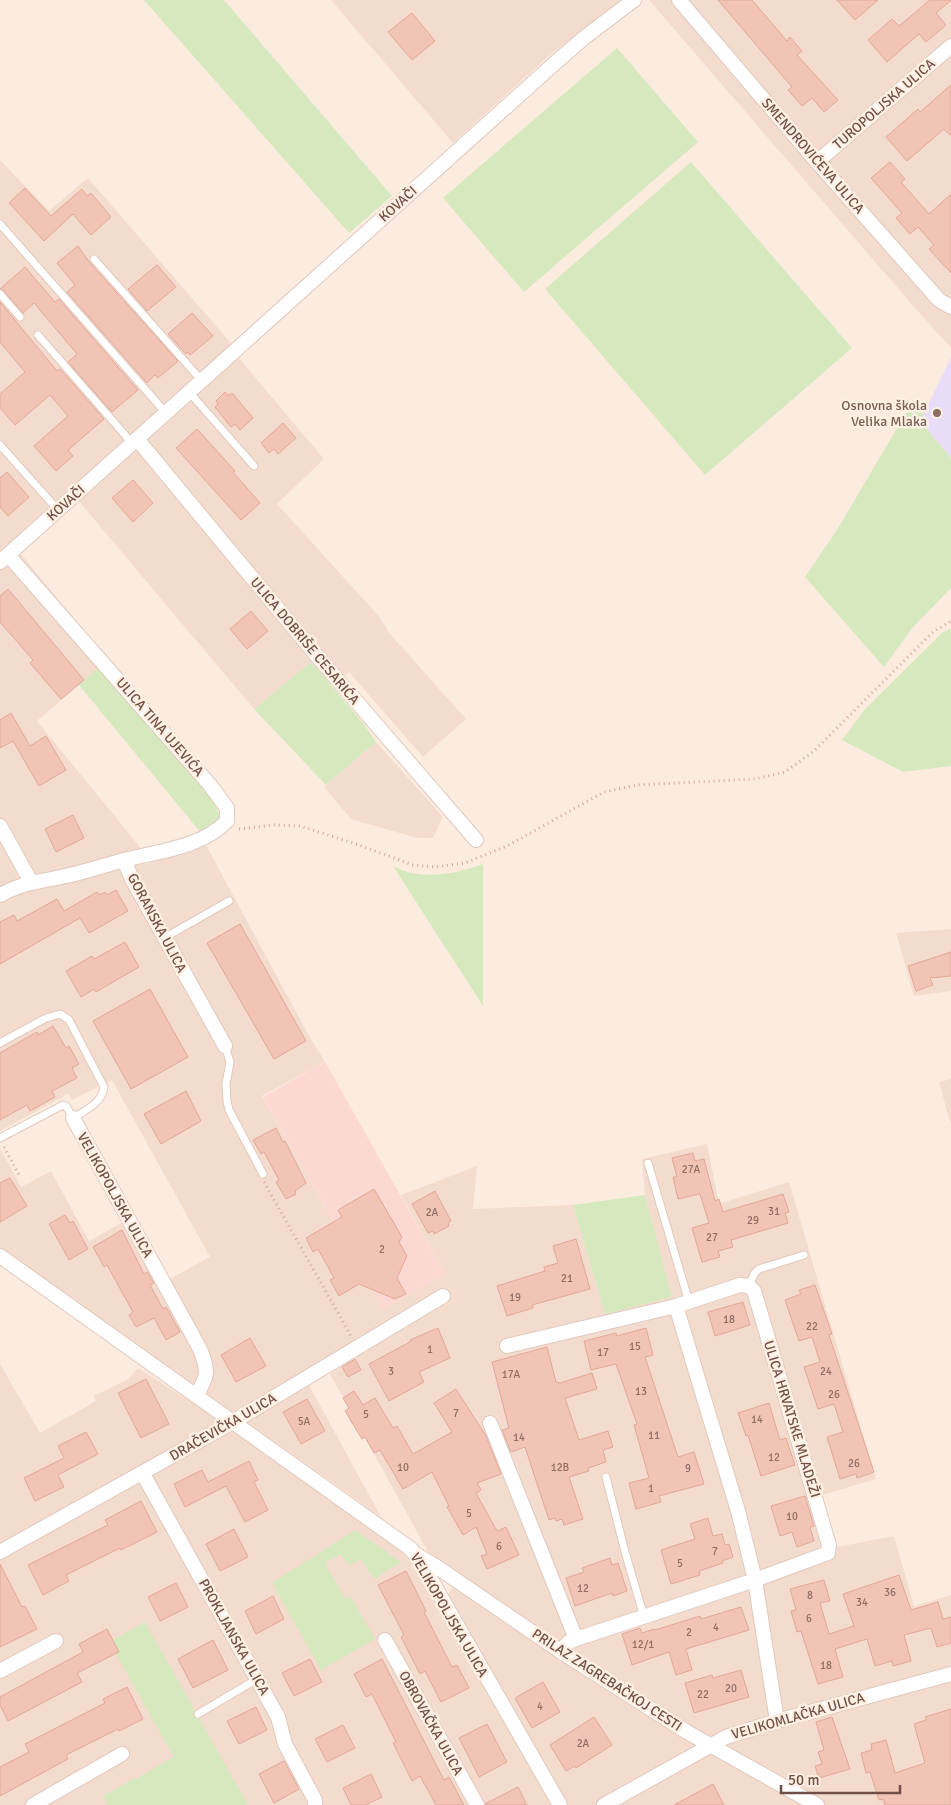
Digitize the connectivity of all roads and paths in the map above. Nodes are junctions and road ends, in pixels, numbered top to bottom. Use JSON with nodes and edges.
{"nodes":[{"id":1,"x":634,"y":0,"type":"edge"},
{"id":2,"x":679,"y":0,"type":"edge"},
{"id":3,"x":951,"y":46,"type":"edge"},
{"id":4,"x":817,"y":162,"type":"junction"},
{"id":5,"x":0,"y":224,"type":"edge"},
{"id":6,"x":94,"y":259,"type":"dead end"},
{"id":7,"x":0,"y":294,"type":"edge"},
{"id":8,"x":951,"y":307,"type":"edge"},
{"id":9,"x":20,"y":317,"type":"dead end"},
{"id":10,"x":38,"y":335,"type":"dead end"},
{"id":11,"x":202,"y":381,"type":"junction"},
{"id":12,"x":189,"y":392,"type":"junction"},
{"id":13,"x":166,"y":413,"type":"junction"},
{"id":14,"x":134,"y":441,"type":"junction"},
{"id":15,"x":0,"y":445,"type":"edge"},
{"id":16,"x":254,"y":466,"type":"dead end"},
{"id":17,"x":58,"y":510,"type":"junction"},
{"id":18,"x":4,"y":559,"type":"edge"},
{"id":19,"x":951,"y":621,"type":"edge"},
{"id":20,"x":0,"y":826,"type":"edge"},
{"id":21,"x":217,"y":831,"type":"junction"},
{"id":22,"x":476,"y":840,"type":"dead end"},
{"id":23,"x":124,"y":860,"type":"junction"},
{"id":24,"x":31,"y":882,"type":"junction"},
{"id":25,"x":0,"y":895,"type":"edge"},
{"id":26,"x":229,"y":901,"type":"dead end"},
{"id":27,"x":164,"y":938,"type":"junction"},
{"id":28,"x":0,"y":1043,"type":"edge"},
{"id":29,"x":225,"y":1046,"type":"joint"},
{"id":30,"x":73,"y":1118,"type":"junction"},
{"id":31,"x":0,"y":1138,"type":"edge"},
{"id":32,"x":648,"y":1163,"type":"dead end"},
{"id":33,"x":263,"y":1174,"type":"joint"},
{"id":34,"x":20,"y":1177,"type":"dead end"},
{"id":35,"x":804,"y":1255,"type":"dead end"},
{"id":36,"x":0,"y":1256,"type":"edge"},
{"id":37,"x":749,"y":1286,"type":"junction"},
{"id":38,"x":443,"y":1296,"type":"dead end"},
{"id":39,"x":682,"y":1304,"type":"junction"},
{"id":40,"x":507,"y":1346,"type":"dead end"},
{"id":41,"x":358,"y":1348,"type":"junction"},
{"id":42,"x":196,"y":1396,"type":"junction"},
{"id":43,"x":233,"y":1422,"type":"junction"},
{"id":44,"x":490,"y":1423,"type":"dead end"},
{"id":45,"x":142,"y":1474,"type":"junction"},
{"id":46,"x":606,"y":1477,"type":"dead end"},
{"id":47,"x":0,"y":1552,"type":"edge"},
{"id":48,"x":417,"y":1555,"type":"junction"},
{"id":49,"x":754,"y":1580,"type":"junction"},
{"id":50,"x":644,"y":1618,"type":"junction"},
{"id":51,"x":576,"y":1639,"type":"junction"},
{"id":52,"x":385,"y":1640,"type":"dead end"},
{"id":53,"x":56,"y":1641,"type":"dead end"},
{"id":54,"x":560,"y":1651,"type":"junction"},
{"id":55,"x":0,"y":1671,"type":"edge"},
{"id":56,"x":951,"y":1674,"type":"edge"},
{"id":57,"x":257,"y":1679,"type":"junction"},
{"id":58,"x":198,"y":1714,"type":"dead end"},
{"id":59,"x":777,"y":1720,"type":"junction"},
{"id":60,"x":710,"y":1744,"type":"junction"},
{"id":61,"x":122,"y":1754,"type":"dead end"},
{"id":62,"x":802,"y":1801,"type":"edge"},
{"id":63,"x":33,"y":1805,"type":"edge"},
{"id":64,"x":315,"y":1805,"type":"edge"},
{"id":65,"x":477,"y":1805,"type":"edge"},
{"id":66,"x":560,"y":1805,"type":"edge"},
{"id":67,"x":604,"y":1805,"type":"edge"},
{"id":68,"x":817,"y":1805,"type":"edge"}],
"edges":[{"from":1,"to":11,"type":"street","name":"KOVAČI"},
{"from":2,"to":4,"type":"street","name":"SMENDROVIĆEVA ULICA"},
{"from":3,"to":4,"type":"street","name":"TUROPOLJSKA ULICA"},
{"from":4,"to":8,"type":"street","name":"SMENDROVIĆEVA ULICA"},
{"from":5,"to":13,"type":"lane"},
{"from":6,"to":11,"type":"lane"},
{"from":7,"to":9,"type":"lane"},
{"from":10,"to":14,"type":"lane"},
{"from":11,"to":12,"type":"street","name":"KOVAČI"},
{"from":12,"to":13,"type":"street","name":"KOVAČI"},
{"from":12,"to":16,"type":"lane"},
{"from":13,"to":14,"type":"street","name":"KOVAČI"},
{"from":14,"to":17,"type":"street","name":"KOVAČI"},
{"from":14,"to":22,"type":"street","name":"ULICA DOBRIŠE CESARIĆA"},
{"from":15,"to":17,"type":"lane"},
{"from":17,"to":18,"type":"street","name":"KOVAČI"},
{"from":18,"to":21,"type":"street","name":"ULICA TINA UJEVIĆA"},
{"from":19,"to":21,"type":"path"},
{"from":20,"to":24,"type":"street"},
{"from":21,"to":23,"type":"street"},
{"from":23,"to":24,"type":"street","name":"GORANSKA ULICA"},
{"from":23,"to":27,"type":"street","name":"GORANSKA ULICA"},
{"from":24,"to":25,"type":"street","name":"GORANSKA ULICA"},
{"from":26,"to":27,"type":"lane"},
{"from":27,"to":29,"type":"street","name":"GORANSKA ULICA"},
{"from":28,"to":30,"type":"lane","name":"VELIKOPOLJSKA ULICA"},
{"from":29,"to":33,"type":"lane"},
{"from":30,"to":31,"type":"lane"},
{"from":30,"to":42,"type":"street","name":"VELIKOPOLJSKA ULICA"},
{"from":31,"to":34,"type":"path"},
{"from":32,"to":39,"type":"lane"},
{"from":33,"to":41,"type":"path"},
{"from":35,"to":37,"type":"lane"},
{"from":36,"to":42,"type":"street","name":"VELIKOPOLJSKA ULICA"},
{"from":37,"to":39,"type":"street"},
{"from":37,"to":49,"type":"street","name":"ULICA HRVATSKE MLADEŽI"},
{"from":38,"to":41,"type":"street","name":"DRAČEVIČKA ULICA"},
{"from":39,"to":40,"type":"street"},
{"from":39,"to":49,"type":"street"},
{"from":41,"to":43,"type":"street","name":"DRAČEVIČKA ULICA"},
{"from":42,"to":43,"type":"street","name":"VELIKOPOLJSKA ULICA"},
{"from":43,"to":45,"type":"street","name":"DRAČEVIČKA ULICA"},
{"from":43,"to":48,"type":"street","name":"VELIKOPOLJSKA ULICA"},
{"from":44,"to":51,"type":"street","name":"PRILAZ ZAGREBAČKOJ CESTI"},
{"from":45,"to":47,"type":"street","name":"DRAČEVIČKA ULICA"},
{"from":45,"to":57,"type":"street","name":"PROKLJANSKA ULICA"},
{"from":46,"to":50,"type":"lane"},
{"from":48,"to":54,"type":"street","name":"PRILAZ ZAGREBAČKOJ CESTI"},
{"from":48,"to":66,"type":"street","name":"VELIKOPOLJSKA ULICA"},
{"from":49,"to":50,"type":"street","name":"ULICA HRVATSKE MLADEŽI"},
{"from":49,"to":59,"type":"street"},
{"from":50,"to":51,"type":"street","name":"ULICA HRVATSKE MLADEŽI"},
{"from":51,"to":54,"type":"street","name":"ULICA HRVATSKE MLADEŽI"},
{"from":52,"to":65,"type":"street","name":"OBROVAČKA ULICA"},
{"from":53,"to":55,"type":"street"},
{"from":54,"to":60,"type":"street","name":"PRILAZ ZAGREBAČKOJ CESTI"},
{"from":56,"to":59,"type":"street","name":"VELIKOMLAČKA ULICA"},
{"from":57,"to":58,"type":"lane"},
{"from":57,"to":64,"type":"street","name":"PROKLJANSKA ULICA"},
{"from":59,"to":60,"type":"street","name":"VELIKOMLAČKA ULICA"},
{"from":60,"to":62,"type":"street","name":"PRILAZ ZAGREBAČKOJ CESTI"},
{"from":60,"to":67,"type":"street","name":"VELIKOMLAČKA ULICA"},
{"from":61,"to":63,"type":"street"},
{"from":62,"to":68,"type":"street","name":"PRILAZ ZAGREBAČKOJ CESTI"}]}
